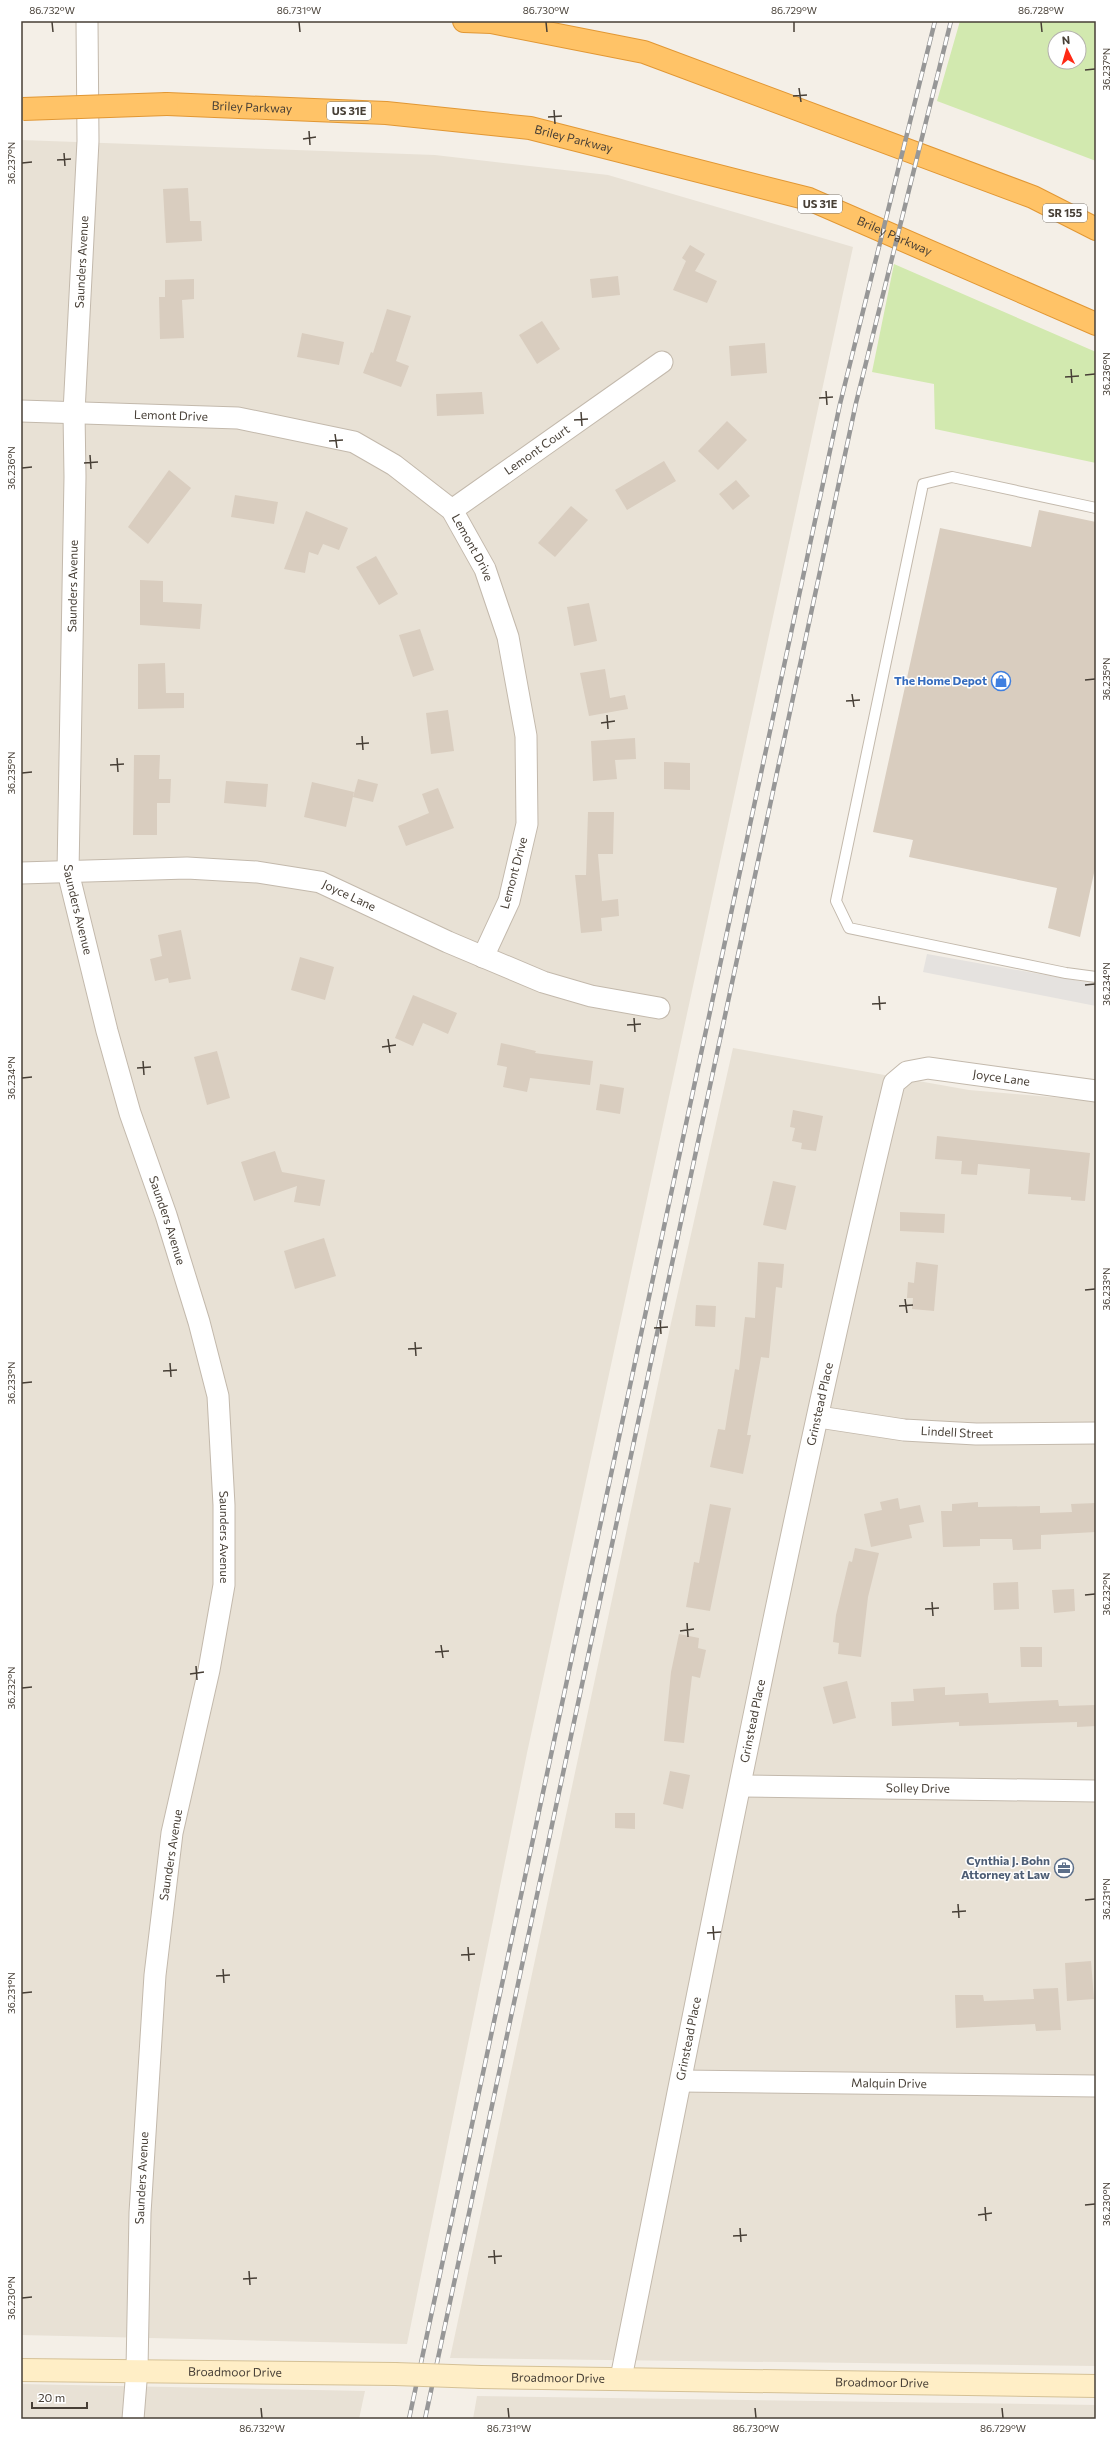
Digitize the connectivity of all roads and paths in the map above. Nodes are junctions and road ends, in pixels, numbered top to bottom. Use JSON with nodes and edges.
{"nodes":[{"id":1,"x":87,"y":21,"type":"edge"},
{"id":2,"x":464,"y":21,"type":"edge"},
{"id":3,"x":487,"y":21,"type":"edge"},
{"id":4,"x":491,"y":22,"type":"edge"},
{"id":5,"x":22,"y":109,"type":"edge"},
{"id":6,"x":1033,"y":197,"type":"junction"},
{"id":7,"x":1096,"y":214,"type":"edge"},
{"id":8,"x":1096,"y":229,"type":"edge"},
{"id":9,"x":1096,"y":324,"type":"edge"},
{"id":10,"x":662,"y":362,"type":"dead end"},
{"id":11,"x":21,"y":411,"type":"edge"},
{"id":12,"x":74,"y":412,"type":"junction"},
{"id":13,"x":1096,"y":508,"type":"edge"},
{"id":14,"x":452,"y":510,"type":"junction"},
{"id":15,"x":68,"y":872,"type":"junction"},
{"id":16,"x":21,"y":873,"type":"edge"},
{"id":17,"x":483,"y":957,"type":"junction"},
{"id":18,"x":1096,"y":977,"type":"edge"},
{"id":19,"x":659,"y":1008,"type":"dead end"},
{"id":20,"x":907,"y":1072,"type":"joint"},
{"id":21,"x":1096,"y":1091,"type":"edge"},
{"id":22,"x":818,"y":1417,"type":"junction"},
{"id":23,"x":1096,"y":1433,"type":"edge"},
{"id":24,"x":741,"y":1786,"type":"junction"},
{"id":25,"x":1096,"y":1791,"type":"edge"},
{"id":26,"x":681,"y":2081,"type":"junction"},
{"id":27,"x":1096,"y":2086,"type":"edge"},
{"id":28,"x":137,"y":2369,"type":"junction"},
{"id":29,"x":21,"y":2370,"type":"edge"},
{"id":30,"x":621,"y":2378,"type":"junction"},
{"id":31,"x":1096,"y":2386,"type":"edge"},
{"id":32,"x":133,"y":2419,"type":"edge"}],
"edges":[{"from":1,"to":12,"type":"street","name":"Saunders Avenue"},
{"from":2,"to":4,"type":"highway"},
{"from":3,"to":4,"type":"highway"},
{"from":4,"to":6,"type":"highway"},
{"from":5,"to":9,"type":"highway","name":"Briley Parkway","number":"US 31E","bridge":true},
{"from":6,"to":7,"type":"highway"},
{"from":6,"to":8,"type":"highway","number":"SR 155"},
{"from":10,"to":14,"type":"street","name":"Lemont Court"},
{"from":11,"to":12,"type":"street","name":"Lemont Drive"},
{"from":12,"to":14,"type":"street","name":"Lemont Drive"},
{"from":12,"to":15,"type":"street","name":"Saunders Avenue"},
{"from":13,"to":18,"type":"lane"},
{"from":14,"to":17,"type":"street","name":"Lemont Drive"},
{"from":15,"to":16,"type":"street","name":"Joyce Lane"},
{"from":15,"to":17,"type":"street","name":"Joyce Lane"},
{"from":15,"to":28,"type":"street","name":"Saunders Avenue"},
{"from":17,"to":19,"type":"street","name":"Joyce Lane"},
{"from":20,"to":21,"type":"street","name":"Joyce Lane"},
{"from":20,"to":22,"type":"street","name":"Grinstead Place"},
{"from":22,"to":23,"type":"street","name":"Lindell Street"},
{"from":22,"to":24,"type":"street","name":"Grinstead Place"},
{"from":24,"to":25,"type":"street","name":"Solley Drive"},
{"from":24,"to":26,"type":"street","name":"Grinstead Place"},
{"from":26,"to":27,"type":"street","name":"Malquin Drive"},
{"from":26,"to":30,"type":"street","name":"Grinstead Place"},
{"from":28,"to":29,"type":"main road","name":"Broadmoor Drive"},
{"from":28,"to":30,"type":"main road","name":"Broadmoor Drive","bridge":true},
{"from":28,"to":32,"type":"street","name":"Saunders Avenue"},
{"from":30,"to":31,"type":"main road","name":"Broadmoor Drive"}]}
